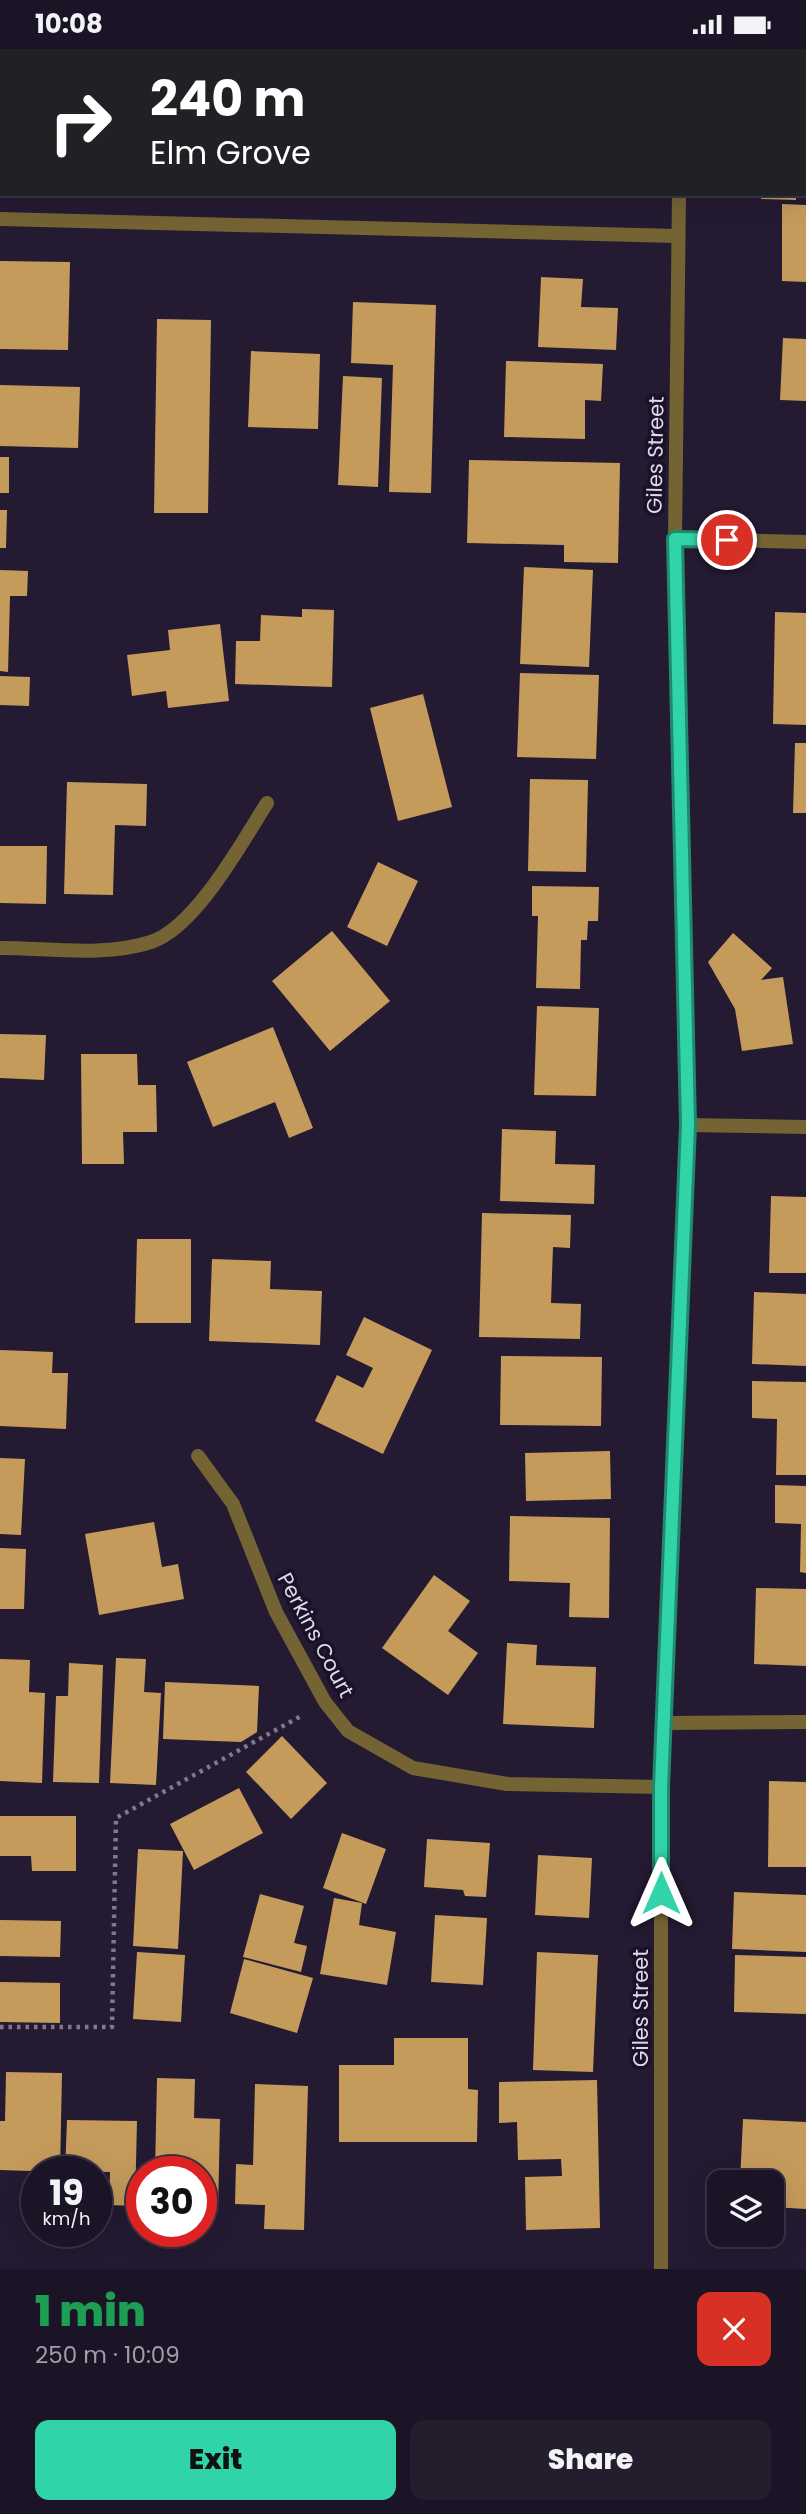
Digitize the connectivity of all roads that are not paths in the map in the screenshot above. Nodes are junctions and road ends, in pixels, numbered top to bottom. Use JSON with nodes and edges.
{"nodes":[{"id":1,"x":679,"y":196,"type":"edge"},
{"id":2,"x":0,"y":219,"type":"edge"},
{"id":3,"x":678,"y":236,"type":"junction"},
{"id":4,"x":675,"y":539,"type":"junction"},
{"id":5,"x":806,"y":542,"type":"edge"},
{"id":6,"x":267,"y":803,"type":"dead end"},
{"id":7,"x":0,"y":948,"type":"edge"},
{"id":8,"x":688,"y":1125,"type":"junction"},
{"id":9,"x":806,"y":1127,"type":"edge"},
{"id":10,"x":198,"y":1456,"type":"dead end"},
{"id":11,"x":806,"y":1722,"type":"edge"},
{"id":12,"x":664,"y":1723,"type":"junction"},
{"id":13,"x":661,"y":1787,"type":"junction"},
{"id":14,"x":660,"y":2269,"type":"edge"}],
"edges":[{"from":1,"to":3,"type":"street","name":"Giles Street"},
{"from":2,"to":3,"type":"street"},
{"from":3,"to":4,"type":"street","name":"Giles Street"},
{"from":4,"to":5,"type":"street"},
{"from":4,"to":8,"type":"street","name":"Giles Street"},
{"from":6,"to":7,"type":"street"},
{"from":8,"to":9,"type":"street"},
{"from":8,"to":12,"type":"street","name":"Giles Street"},
{"from":10,"to":13,"type":"street","name":"Perkins Court"},
{"from":11,"to":12,"type":"street"},
{"from":12,"to":13,"type":"street","name":"Giles Street"},
{"from":13,"to":14,"type":"street","name":"Giles Street"}]}
